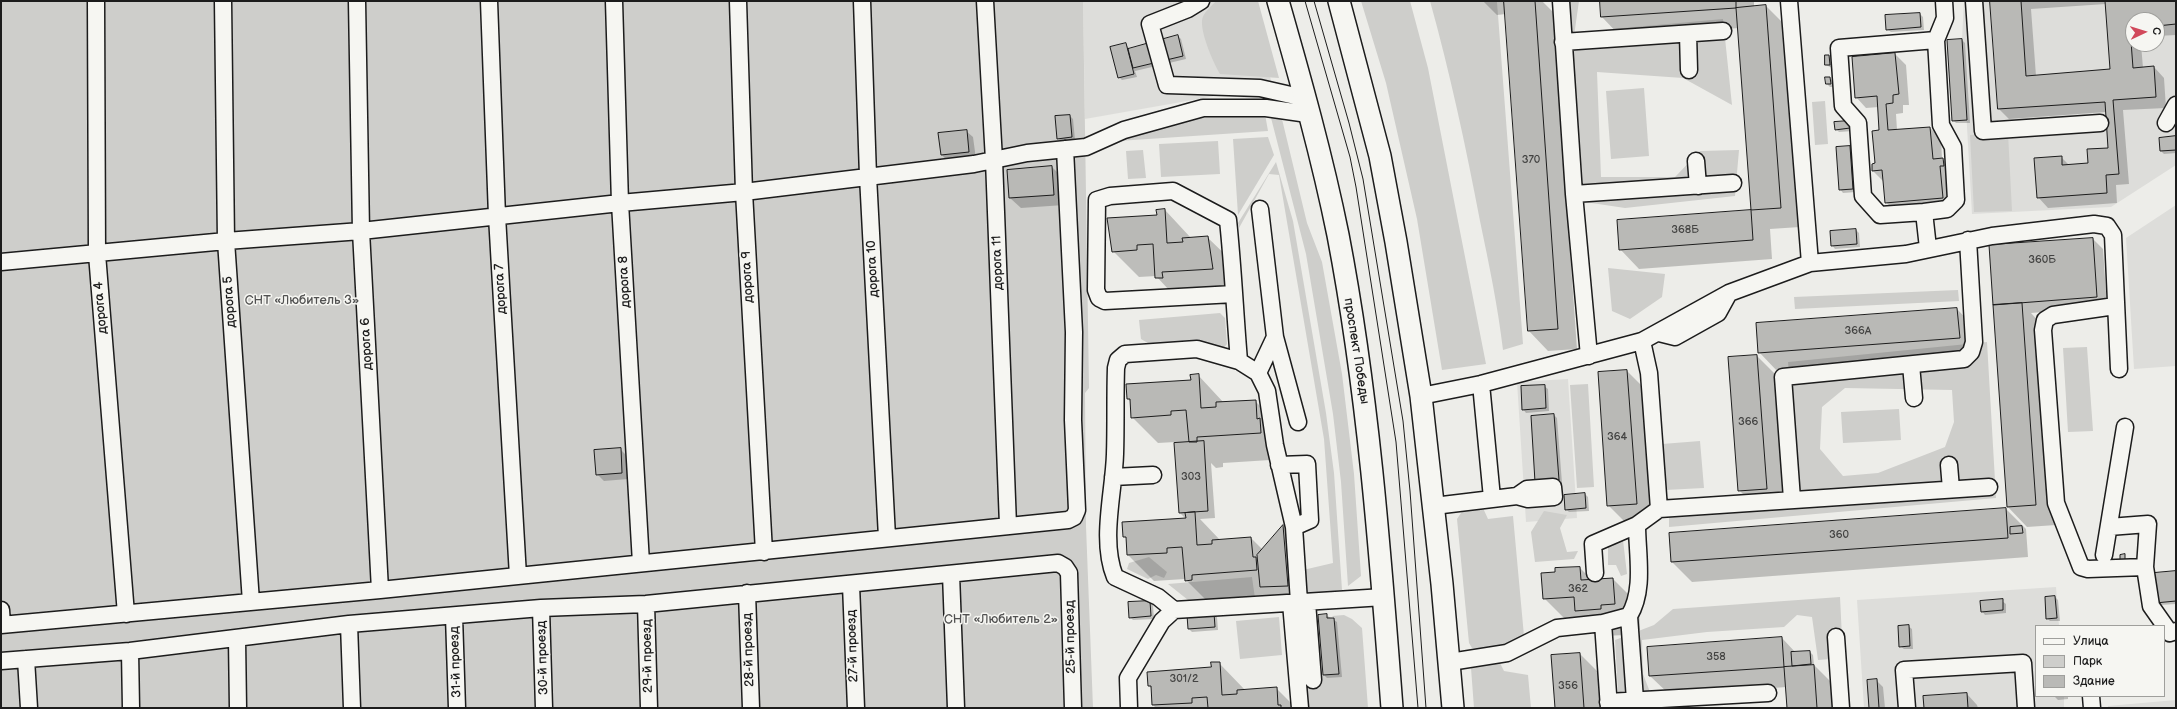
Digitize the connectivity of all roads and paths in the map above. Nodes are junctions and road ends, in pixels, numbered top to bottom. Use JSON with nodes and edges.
{"nodes":[{"id":1,"x":96,"y":1,"type":"edge"},
{"id":2,"x":223,"y":1,"type":"edge"},
{"id":3,"x":357,"y":1,"type":"edge"},
{"id":4,"x":489,"y":1,"type":"edge"},
{"id":5,"x":614,"y":1,"type":"edge"},
{"id":6,"x":738,"y":1,"type":"edge"},
{"id":7,"x":862,"y":1,"type":"edge"},
{"id":8,"x":985,"y":1,"type":"edge"},
{"id":9,"x":1201,"y":1,"type":"edge"},
{"id":10,"x":1278,"y":1,"type":"edge"},
{"id":11,"x":1338,"y":1,"type":"edge"},
{"id":12,"x":1561,"y":1,"type":"edge"},
{"id":13,"x":1789,"y":1,"type":"edge"},
{"id":14,"x":1944,"y":1,"type":"edge"},
{"id":15,"x":1974,"y":1,"type":"edge"},
{"id":16,"x":1723,"y":31,"type":"dead end"},
{"id":17,"x":1688,"y":34,"type":"junction"},
{"id":18,"x":1936,"y":40,"type":"junction"},
{"id":19,"x":1563,"y":42,"type":"junction"},
{"id":20,"x":1689,"y":70,"type":"dead end"},
{"id":21,"x":2176,"y":105,"type":"edge"},
{"id":22,"x":1306,"y":106,"type":"junction"},
{"id":23,"x":2166,"y":122,"type":"dead end"},
{"id":24,"x":2100,"y":123,"type":"dead end"},
{"id":25,"x":1065,"y":149,"type":"junction"},
{"id":26,"x":994,"y":160,"type":"junction"},
{"id":27,"x":1696,"y":162,"type":"dead end"},
{"id":28,"x":868,"y":176,"type":"junction"},
{"id":29,"x":1733,"y":183,"type":"dead end"},
{"id":30,"x":1698,"y":186,"type":"junction"},
{"id":31,"x":744,"y":192,"type":"junction"},
{"id":32,"x":1574,"y":194,"type":"junction"},
{"id":33,"x":620,"y":203,"type":"junction"},
{"id":34,"x":1260,"y":209,"type":"dead end"},
{"id":35,"x":1924,"y":212,"type":"junction"},
{"id":36,"x":496,"y":216,"type":"junction"},
{"id":37,"x":361,"y":231,"type":"junction"},
{"id":38,"x":1968,"y":240,"type":"junction"},
{"id":39,"x":226,"y":241,"type":"junction"},
{"id":40,"x":1928,"y":248,"type":"junction"},
{"id":41,"x":96,"y":254,"type":"junction"},
{"id":42,"x":1,"y":262,"type":"edge"},
{"id":43,"x":1810,"y":263,"type":"junction"},
{"id":44,"x":1234,"y":294,"type":"junction"},
{"id":45,"x":2115,"y":306,"type":"junction"},
{"id":46,"x":1275,"y":337,"type":"junction"},
{"id":47,"x":1642,"y":341,"type":"junction"},
{"id":48,"x":1589,"y":356,"type":"junction"},
{"id":49,"x":1239,"y":361,"type":"junction"},
{"id":50,"x":1911,"y":365,"type":"junction"},
{"id":51,"x":2120,"y":369,"type":"dead end"},
{"id":52,"x":1258,"y":372,"type":"junction"},
{"id":53,"x":1481,"y":384,"type":"junction"},
{"id":54,"x":1422,"y":396,"type":"junction"},
{"id":55,"x":1914,"y":398,"type":"dead end"},
{"id":56,"x":1298,"y":422,"type":"dead end"},
{"id":57,"x":2125,"y":427,"type":"dead end"},
{"id":58,"x":1279,"y":465,"type":"junction"},
{"id":59,"x":1949,"y":465,"type":"dead end"},
{"id":60,"x":1153,"y":475,"type":"dead end"},
{"id":61,"x":1112,"y":477,"type":"junction"},
{"id":62,"x":1989,"y":487,"type":"dead end"},
{"id":63,"x":1951,"y":489,"type":"junction"},
{"id":64,"x":1516,"y":496,"type":"dead end"},
{"id":65,"x":1492,"y":498,"type":"junction"},
{"id":66,"x":1792,"y":499,"type":"junction"},
{"id":67,"x":1434,"y":506,"type":"junction"},
{"id":68,"x":1659,"y":509,"type":"junction"},
{"id":69,"x":1008,"y":525,"type":"junction"},
{"id":70,"x":1637,"y":525,"type":"junction"},
{"id":71,"x":2109,"y":527,"type":"junction"},
{"id":72,"x":1294,"y":528,"type":"junction"},
{"id":73,"x":887,"y":537,"type":"junction"},
{"id":74,"x":764,"y":552,"type":"junction"},
{"id":75,"x":2104,"y":555,"type":"dead end"},
{"id":76,"x":641,"y":563,"type":"junction"},
{"id":77,"x":2145,"y":567,"type":"junction"},
{"id":78,"x":951,"y":574,"type":"junction"},
{"id":79,"x":1595,"y":574,"type":"dead end"},
{"id":80,"x":518,"y":576,"type":"junction"},
{"id":81,"x":851,"y":585,"type":"junction"},
{"id":82,"x":380,"y":590,"type":"junction"},
{"id":83,"x":747,"y":593,"type":"junction"},
{"id":84,"x":1384,"y":597,"type":"junction"},
{"id":85,"x":251,"y":602,"type":"junction"},
{"id":86,"x":1299,"y":602,"type":"junction"},
{"id":87,"x":646,"y":604,"type":"junction"},
{"id":88,"x":541,"y":608,"type":"junction"},
{"id":89,"x":1174,"y":610,"type":"junction"},
{"id":90,"x":126,"y":614,"type":"junction"},
{"id":91,"x":454,"y":616,"type":"junction"},
{"id":92,"x":1629,"y":616,"type":"junction"},
{"id":93,"x":1,"y":620,"type":"edge"},
{"id":94,"x":1603,"y":623,"type":"junction"},
{"id":95,"x":349,"y":624,"type":"junction"},
{"id":96,"x":2164,"y":625,"type":"edge"},
{"id":97,"x":1836,"y":637,"type":"dead end"},
{"id":98,"x":237,"y":639,"type":"junction"},
{"id":99,"x":130,"y":651,"type":"junction"},
{"id":100,"x":26,"y":659,"type":"junction"},
{"id":101,"x":1,"y":660,"type":"edge"},
{"id":102,"x":1450,"y":662,"type":"junction"},
{"id":103,"x":1313,"y":680,"type":"dead end"},
{"id":104,"x":1768,"y":693,"type":"dead end"},
{"id":105,"x":2091,"y":697,"type":"edge"},
{"id":106,"x":1635,"y":700,"type":"junction"},
{"id":107,"x":1608,"y":705,"type":"edge"},
{"id":108,"x":29,"y":708,"type":"edge"},
{"id":109,"x":131,"y":708,"type":"edge"},
{"id":110,"x":238,"y":708,"type":"edge"},
{"id":111,"x":352,"y":708,"type":"edge"},
{"id":112,"x":457,"y":708,"type":"edge"},
{"id":113,"x":544,"y":708,"type":"edge"},
{"id":114,"x":649,"y":708,"type":"edge"},
{"id":115,"x":751,"y":708,"type":"edge"},
{"id":116,"x":856,"y":708,"type":"edge"},
{"id":117,"x":956,"y":708,"type":"edge"},
{"id":118,"x":1073,"y":708,"type":"edge"},
{"id":119,"x":1129,"y":708,"type":"edge"},
{"id":120,"x":1300,"y":708,"type":"edge"},
{"id":121,"x":1392,"y":708,"type":"edge"},
{"id":122,"x":1453,"y":708,"type":"edge"},
{"id":123,"x":1841,"y":708,"type":"edge"},
{"id":124,"x":1907,"y":708,"type":"edge"},
{"id":125,"x":2026,"y":708,"type":"edge"},
{"id":126,"x":2092,"y":708,"type":"edge"}],
"edges":[{"from":1,"to":41,"type":"street","name":"дорога 4"},
{"from":2,"to":39,"type":"street","name":"дорога 5"},
{"from":3,"to":37,"type":"street","name":"дорога 6"},
{"from":4,"to":36,"type":"street","name":"дорога 7"},
{"from":5,"to":33,"type":"street","name":"дорога 8"},
{"from":6,"to":31,"type":"street","name":"дорога 9"},
{"from":7,"to":28,"type":"street","name":"дорога 10"},
{"from":8,"to":26,"type":"street","name":"дорога 11"},
{"from":9,"to":22,"type":"street"},
{"from":10,"to":22,"type":"main road","name":"проспект Победы"},
{"from":11,"to":54,"type":"main road"},
{"from":12,"to":19,"type":"street"},
{"from":13,"to":43,"type":"street"},
{"from":14,"to":18,"type":"street"},
{"from":15,"to":24,"type":"street"},
{"from":16,"to":17,"type":"street"},
{"from":17,"to":19,"type":"street"},
{"from":17,"to":20,"type":"street"},
{"from":18,"to":35,"type":"street"},
{"from":18,"to":35,"type":"street"},
{"from":19,"to":32,"type":"street"},
{"from":21,"to":23,"type":"street"},
{"from":22,"to":25,"type":"street"},
{"from":22,"to":84,"type":"main road","name":"проспект Победы"},
{"from":25,"to":26,"type":"street"},
{"from":25,"to":69,"type":"street"},
{"from":26,"to":28,"type":"street"},
{"from":26,"to":69,"type":"street","name":"дорога 11"},
{"from":27,"to":30,"type":"street"},
{"from":28,"to":31,"type":"street"},
{"from":28,"to":73,"type":"street","name":"дорога 10"},
{"from":29,"to":30,"type":"street"},
{"from":30,"to":32,"type":"street"},
{"from":31,"to":33,"type":"street"},
{"from":31,"to":74,"type":"street","name":"дорога 9"},
{"from":32,"to":48,"type":"street"},
{"from":33,"to":36,"type":"street"},
{"from":33,"to":76,"type":"street","name":"дорога 8"},
{"from":34,"to":46,"type":"street"},
{"from":35,"to":40,"type":"street"},
{"from":36,"to":37,"type":"street"},
{"from":36,"to":80,"type":"street","name":"дорога 7"},
{"from":37,"to":39,"type":"street"},
{"from":37,"to":82,"type":"street","name":"дорога 6"},
{"from":38,"to":40,"type":"street"},
{"from":38,"to":45,"type":"street"},
{"from":38,"to":50,"type":"street"},
{"from":39,"to":41,"type":"street"},
{"from":39,"to":85,"type":"street","name":"дорога 5"},
{"from":40,"to":43,"type":"street"},
{"from":41,"to":42,"type":"street"},
{"from":41,"to":90,"type":"street","name":"дорога 4"},
{"from":43,"to":47,"type":"street"},
{"from":44,"to":44,"type":"street"},
{"from":44,"to":49,"type":"street"},
{"from":45,"to":51,"type":"street"},
{"from":45,"to":77,"type":"street"},
{"from":46,"to":52,"type":"street"},
{"from":46,"to":56,"type":"street"},
{"from":47,"to":48,"type":"street"},
{"from":47,"to":68,"type":"street"},
{"from":48,"to":53,"type":"street"},
{"from":49,"to":52,"type":"street"},
{"from":49,"to":61,"type":"street"},
{"from":50,"to":55,"type":"street"},
{"from":50,"to":66,"type":"street"},
{"from":52,"to":58,"type":"street"},
{"from":53,"to":54,"type":"street"},
{"from":53,"to":65,"type":"street"},
{"from":54,"to":67,"type":"main road"},
{"from":57,"to":71,"type":"street"},
{"from":58,"to":72,"type":"street"},
{"from":58,"to":72,"type":"street"},
{"from":59,"to":63,"type":"street"},
{"from":60,"to":61,"type":"street"},
{"from":61,"to":89,"type":"street"},
{"from":62,"to":63,"type":"street"},
{"from":63,"to":66,"type":"street"},
{"from":64,"to":65,"type":"street"},
{"from":65,"to":67,"type":"street"},
{"from":66,"to":68,"type":"street"},
{"from":67,"to":102,"type":"main road"},
{"from":68,"to":70,"type":"street"},
{"from":69,"to":73,"type":"street"},
{"from":70,"to":79,"type":"street"},
{"from":70,"to":92,"type":"street"},
{"from":71,"to":75,"type":"street"},
{"from":71,"to":77,"type":"street"},
{"from":72,"to":86,"type":"street"},
{"from":73,"to":74,"type":"street"},
{"from":74,"to":76,"type":"street"},
{"from":76,"to":80,"type":"street"},
{"from":77,"to":96,"type":"street"},
{"from":78,"to":81,"type":"street"},
{"from":78,"to":117,"type":"street"},
{"from":78,"to":118,"type":"street","name":"25-й проезд"},
{"from":80,"to":82,"type":"street"},
{"from":81,"to":83,"type":"street"},
{"from":81,"to":116,"type":"street","name":"27-й проезд"},
{"from":82,"to":85,"type":"street"},
{"from":83,"to":87,"type":"street"},
{"from":83,"to":115,"type":"street","name":"28-й проезд"},
{"from":84,"to":86,"type":"street"},
{"from":84,"to":121,"type":"main road","name":"проспект Победы"},
{"from":85,"to":90,"type":"street"},
{"from":86,"to":89,"type":"street"},
{"from":86,"to":103,"type":"street"},
{"from":86,"to":120,"type":"street"},
{"from":87,"to":88,"type":"street"},
{"from":87,"to":114,"type":"street","name":"29-й проезд"},
{"from":88,"to":91,"type":"street"},
{"from":88,"to":113,"type":"street","name":"30-й проезд"},
{"from":89,"to":119,"type":"street"},
{"from":90,"to":93,"type":"street"},
{"from":91,"to":95,"type":"street"},
{"from":91,"to":112,"type":"street","name":"31-й проезд"},
{"from":92,"to":94,"type":"street"},
{"from":92,"to":106,"type":"street"},
{"from":94,"to":102,"type":"street"},
{"from":94,"to":107,"type":"street"},
{"from":95,"to":98,"type":"street"},
{"from":95,"to":111,"type":"street"},
{"from":97,"to":123,"type":"street"},
{"from":98,"to":99,"type":"street"},
{"from":98,"to":110,"type":"street"},
{"from":99,"to":100,"type":"street"},
{"from":99,"to":109,"type":"street"},
{"from":100,"to":101,"type":"street"},
{"from":100,"to":108,"type":"street"},
{"from":102,"to":122,"type":"main road"},
{"from":104,"to":106,"type":"street"},
{"from":105,"to":126,"type":"street"},
{"from":106,"to":107,"type":"street"},
{"from":124,"to":125,"type":"street"}]}
